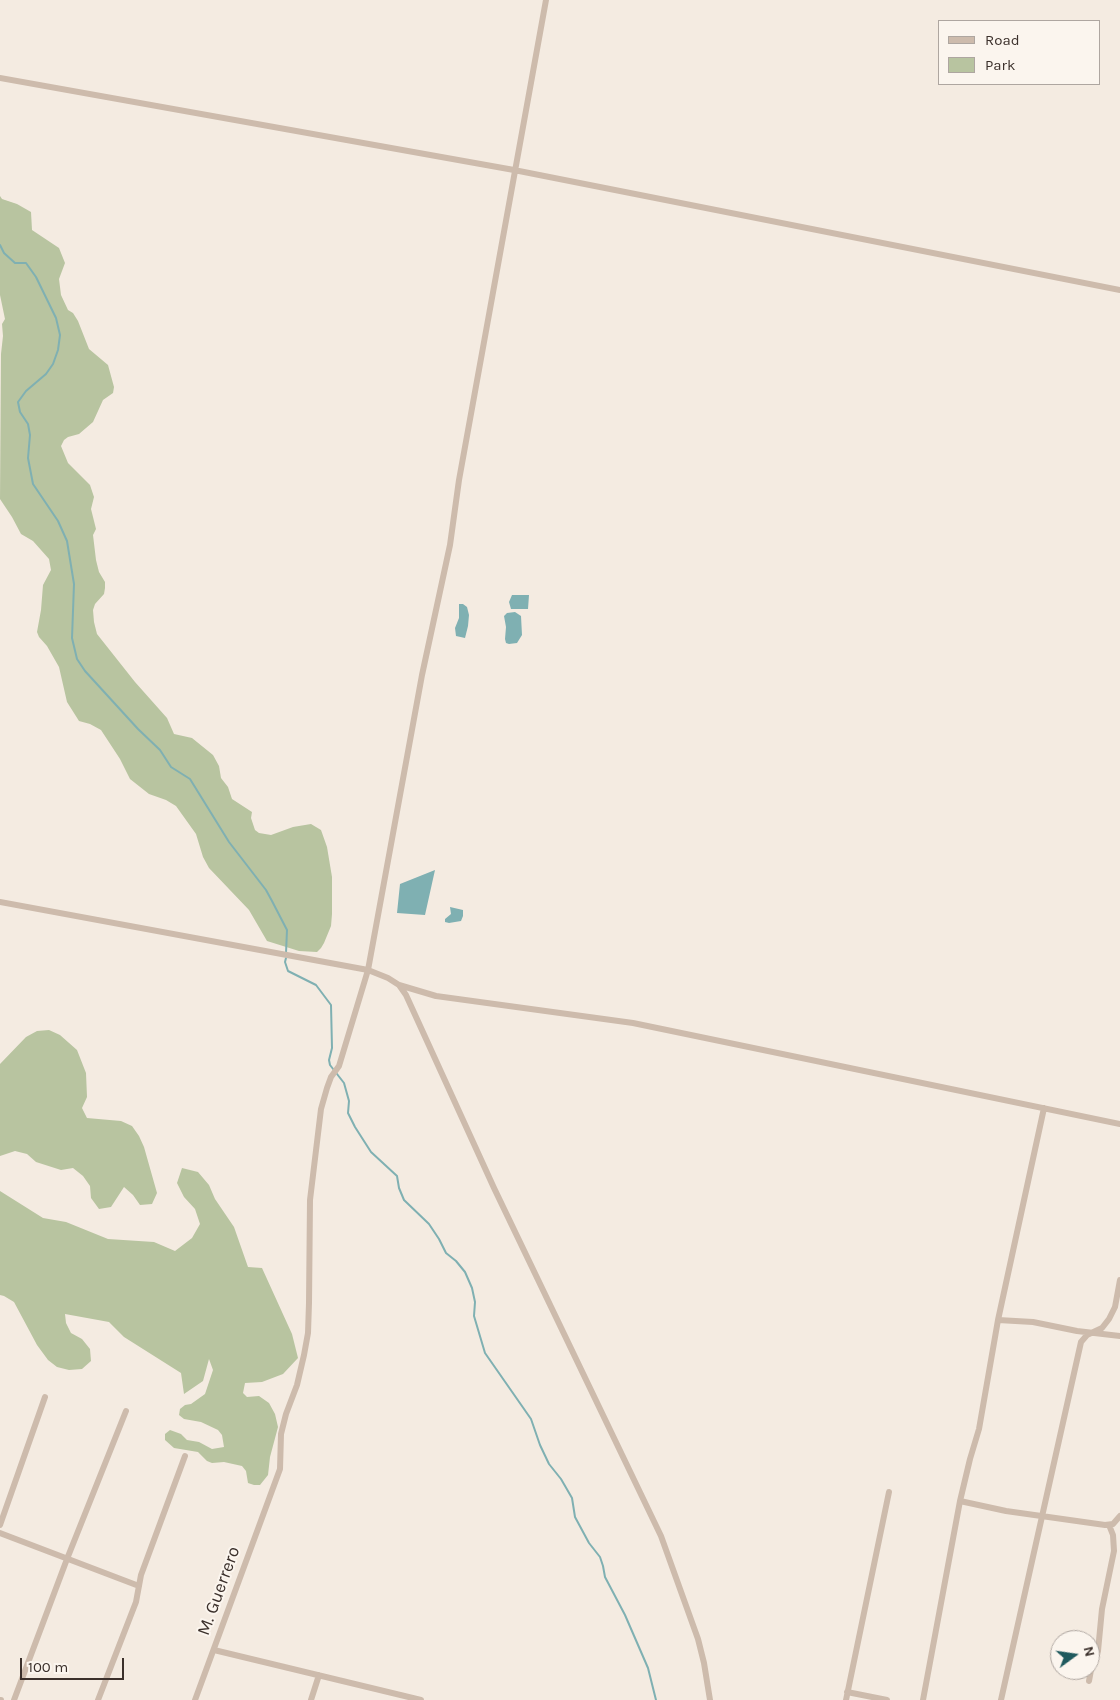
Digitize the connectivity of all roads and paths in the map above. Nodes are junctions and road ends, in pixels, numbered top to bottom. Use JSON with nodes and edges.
{"nodes":[{"id":1,"x":546,"y":0,"type":"edge"},
{"id":2,"x":0,"y":78,"type":"edge"},
{"id":3,"x":514,"y":170,"type":"junction"},
{"id":4,"x":1120,"y":290,"type":"edge"},
{"id":5,"x":0,"y":902,"type":"edge"},
{"id":6,"x":368,"y":970,"type":"junction"},
{"id":7,"x":399,"y":985,"type":"junction"},
{"id":8,"x":1044,"y":1108,"type":"junction"},
{"id":9,"x":1120,"y":1124,"type":"edge"},
{"id":10,"x":1120,"y":1280,"type":"edge"},
{"id":11,"x":998,"y":1320,"type":"junction"},
{"id":12,"x":1092,"y":1333,"type":"junction"},
{"id":13,"x":1120,"y":1336,"type":"edge"},
{"id":14,"x":45,"y":1397,"type":"dead end"},
{"id":15,"x":126,"y":1411,"type":"dead end"},
{"id":16,"x":185,"y":1456,"type":"dead end"},
{"id":17,"x":888,"y":1492,"type":"dead end"},
{"id":18,"x":960,"y":1502,"type":"junction"},
{"id":19,"x":1041,"y":1516,"type":"junction"},
{"id":20,"x":1120,"y":1516,"type":"edge"},
{"id":21,"x":0,"y":1525,"type":"edge"},
{"id":22,"x":1109,"y":1525,"type":"junction"},
{"id":23,"x":0,"y":1533,"type":"edge"},
{"id":24,"x":67,"y":1558,"type":"junction"},
{"id":25,"x":139,"y":1586,"type":"junction"},
{"id":26,"x":1100,"y":1633,"type":"edge"},
{"id":27,"x":214,"y":1650,"type":"junction"},
{"id":28,"x":319,"y":1675,"type":"junction"},
{"id":29,"x":847,"y":1692,"type":"junction"},
{"id":30,"x":14,"y":1700,"type":"edge"},
{"id":31,"x":98,"y":1700,"type":"edge"},
{"id":32,"x":195,"y":1700,"type":"edge"},
{"id":33,"x":311,"y":1700,"type":"edge"},
{"id":34,"x":421,"y":1700,"type":"edge"},
{"id":35,"x":710,"y":1700,"type":"edge"},
{"id":36,"x":846,"y":1700,"type":"edge"},
{"id":37,"x":887,"y":1700,"type":"edge"},
{"id":38,"x":923,"y":1700,"type":"edge"},
{"id":39,"x":1001,"y":1700,"type":"edge"}],
"edges":[{"from":1,"to":3,"type":"street","name":"M. Guerrero"},
{"from":2,"to":3,"type":"street"},
{"from":3,"to":4,"type":"street"},
{"from":3,"to":6,"type":"street","name":"M. Guerrero"},
{"from":5,"to":6,"type":"street"},
{"from":6,"to":7,"type":"street"},
{"from":6,"to":27,"type":"street","name":"M. Guerrero"},
{"from":7,"to":8,"type":"street"},
{"from":7,"to":35,"type":"street"},
{"from":8,"to":9,"type":"street"},
{"from":8,"to":11,"type":"street"},
{"from":10,"to":12,"type":"street"},
{"from":11,"to":12,"type":"street"},
{"from":11,"to":18,"type":"street"},
{"from":12,"to":13,"type":"street"},
{"from":12,"to":19,"type":"street"},
{"from":14,"to":21,"type":"street"},
{"from":15,"to":24,"type":"street"},
{"from":16,"to":25,"type":"street"},
{"from":17,"to":29,"type":"street"},
{"from":18,"to":19,"type":"street"},
{"from":18,"to":38,"type":"street"},
{"from":19,"to":22,"type":"street"},
{"from":19,"to":39,"type":"street"},
{"from":20,"to":22,"type":"street"},
{"from":22,"to":26,"type":"street"},
{"from":23,"to":24,"type":"street"},
{"from":24,"to":25,"type":"street"},
{"from":24,"to":30,"type":"street"},
{"from":25,"to":31,"type":"street"},
{"from":27,"to":28,"type":"street"},
{"from":27,"to":32,"type":"street","name":"M. Guerrero"},
{"from":28,"to":33,"type":"street"},
{"from":28,"to":34,"type":"street"},
{"from":29,"to":36,"type":"street"},
{"from":29,"to":37,"type":"street"}]}
